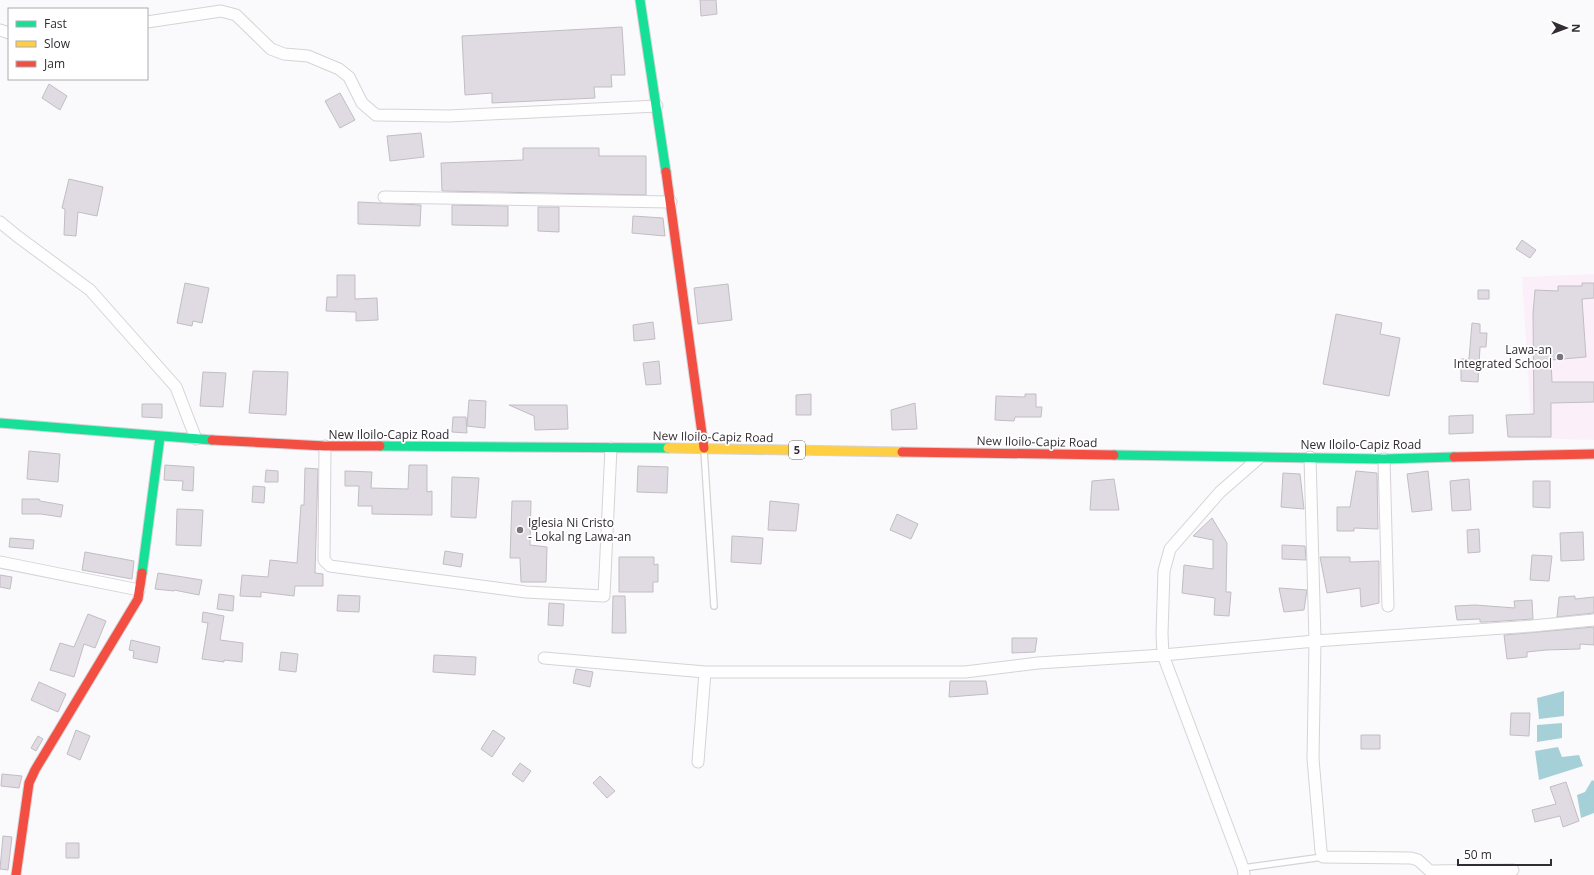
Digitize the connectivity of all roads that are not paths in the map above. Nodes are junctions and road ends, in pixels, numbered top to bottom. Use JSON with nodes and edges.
{"nodes":[{"id":1,"x":640,"y":0,"type":"edge"},
{"id":2,"x":148,"y":22,"type":"edge"},
{"id":3,"x":657,"y":106,"type":"junction"},
{"id":4,"x":384,"y":197,"type":"dead end"},
{"id":5,"x":670,"y":202,"type":"junction"},
{"id":6,"x":0,"y":222,"type":"edge"},
{"id":7,"x":0,"y":423,"type":"edge"},
{"id":8,"x":160,"y":437,"type":"junction"},
{"id":9,"x":196,"y":439,"type":"junction"},
{"id":10,"x":325,"y":446,"type":"junction"},
{"id":11,"x":611,"y":448,"type":"junction"},
{"id":12,"x":704,"y":448,"type":"junction"},
{"id":13,"x":1594,"y":454,"type":"edge"},
{"id":14,"x":1310,"y":457,"type":"junction"},
{"id":15,"x":1260,"y":458,"type":"junction"},
{"id":16,"x":1384,"y":458,"type":"junction"},
{"id":17,"x":0,"y":562,"type":"edge"},
{"id":18,"x":139,"y":590,"type":"junction"},
{"id":19,"x":714,"y":606,"type":"dead end"},
{"id":20,"x":1388,"y":606,"type":"dead end"},
{"id":21,"x":1594,"y":620,"type":"edge"},
{"id":22,"x":1315,"y":640,"type":"junction"},
{"id":23,"x":1164,"y":655,"type":"junction"},
{"id":24,"x":544,"y":658,"type":"dead end"},
{"id":25,"x":705,"y":672,"type":"junction"},
{"id":26,"x":698,"y":762,"type":"dead end"},
{"id":27,"x":1323,"y":857,"type":"junction"},
{"id":28,"x":1513,"y":870,"type":"dead end"},
{"id":29,"x":1243,"y":871,"type":"edge"},
{"id":30,"x":16,"y":875,"type":"edge"}],
"edges":[{"from":1,"to":3,"type":"main road"},
{"from":2,"to":3,"type":"street"},
{"from":3,"to":5,"type":"main road"},
{"from":4,"to":5,"type":"street"},
{"from":5,"to":12,"type":"main road"},
{"from":6,"to":9,"type":"street"},
{"from":7,"to":8,"type":"main road","name":"New Iloilo-Capiz Road","number":"5"},
{"from":8,"to":9,"type":"main road","name":"New Iloilo-Capiz Road","number":"5"},
{"from":8,"to":18,"type":"main road"},
{"from":9,"to":10,"type":"main road","name":"New Iloilo-Capiz Road","number":"5"},
{"from":10,"to":11,"type":"main road","name":"New Iloilo-Capiz Road","number":"5"},
{"from":10,"to":11,"type":"street"},
{"from":11,"to":12,"type":"main road","name":"New Iloilo-Capiz Road","number":"5"},
{"from":12,"to":15,"type":"main road","name":"New Iloilo-Capiz Road","number":"5"},
{"from":12,"to":19,"type":"lane"},
{"from":13,"to":16,"type":"main road","name":"New Iloilo-Capiz Road","number":"5"},
{"from":14,"to":15,"type":"main road","name":"New Iloilo-Capiz Road","number":"5"},
{"from":14,"to":16,"type":"main road","name":"New Iloilo-Capiz Road","number":"5"},
{"from":14,"to":22,"type":"street"},
{"from":15,"to":23,"type":"street"},
{"from":16,"to":20,"type":"street"},
{"from":17,"to":18,"type":"street"},
{"from":18,"to":30,"type":"main road"},
{"from":21,"to":22,"type":"street"},
{"from":22,"to":23,"type":"street"},
{"from":22,"to":27,"type":"street"},
{"from":23,"to":25,"type":"street"},
{"from":23,"to":29,"type":"street"},
{"from":24,"to":25,"type":"street"},
{"from":25,"to":26,"type":"street"},
{"from":27,"to":28,"type":"street"},
{"from":27,"to":29,"type":"lane"}]}
